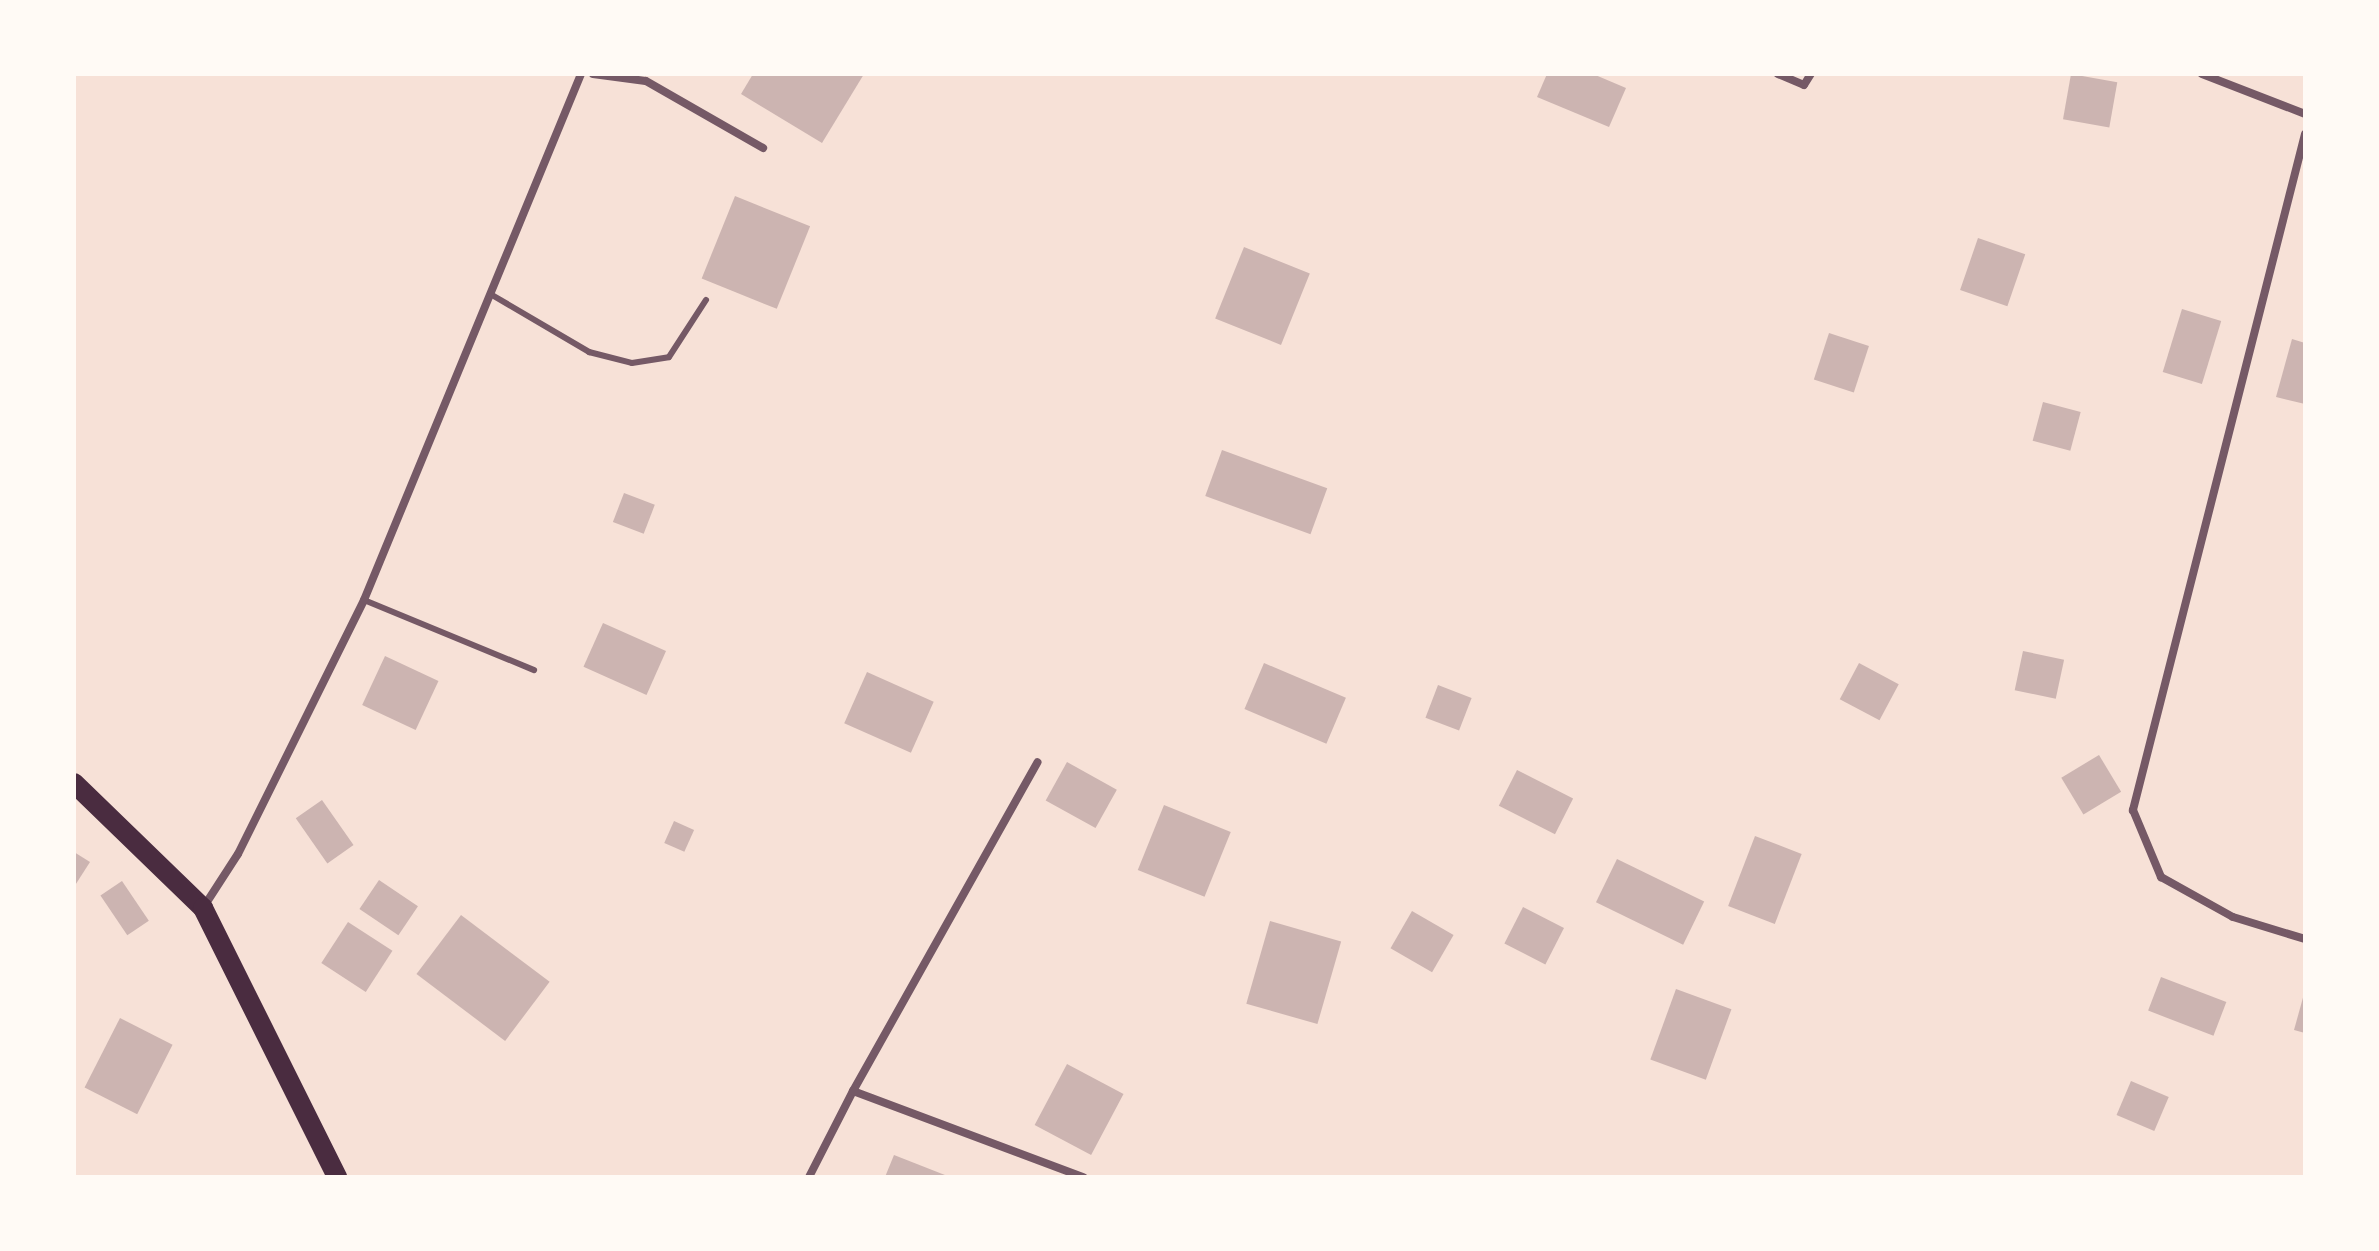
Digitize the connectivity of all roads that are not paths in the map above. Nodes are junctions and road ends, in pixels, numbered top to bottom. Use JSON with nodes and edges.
{"nodes":[{"id":1,"x":581,"y":74,"type":"edge"},
{"id":2,"x":593,"y":74,"type":"edge"},
{"id":3,"x":1778,"y":74,"type":"edge"},
{"id":4,"x":1811,"y":74,"type":"edge"},
{"id":5,"x":2202,"y":74,"type":"edge"},
{"id":6,"x":2305,"y":114,"type":"edge"},
{"id":7,"x":2305,"y":134,"type":"edge"},
{"id":8,"x":2304,"y":146,"type":"edge"},
{"id":9,"x":763,"y":148,"type":"dead end"},
{"id":10,"x":492,"y":295,"type":"junction"},
{"id":11,"x":706,"y":300,"type":"dead end"},
{"id":12,"x":364,"y":600,"type":"junction"},
{"id":13,"x":534,"y":670,"type":"dead end"},
{"id":14,"x":1038,"y":762,"type":"dead end"},
{"id":15,"x":74,"y":783,"type":"edge"},
{"id":16,"x":203,"y":908,"type":"junction"},
{"id":17,"x":2305,"y":939,"type":"edge"},
{"id":18,"x":853,"y":1091,"type":"junction"},
{"id":19,"x":337,"y":1177,"type":"edge"},
{"id":20,"x":809,"y":1177,"type":"edge"},
{"id":21,"x":1083,"y":1177,"type":"edge"}],
"edges":[{"from":1,"to":10,"type":"street"},
{"from":2,"to":9,"type":"street"},
{"from":3,"to":4,"type":"street"},
{"from":5,"to":6,"type":"street"},
{"from":7,"to":8,"type":"street"},
{"from":8,"to":17,"type":"street"},
{"from":10,"to":11,"type":"lane"},
{"from":10,"to":12,"type":"street"},
{"from":12,"to":13,"type":"lane"},
{"from":12,"to":16,"type":"street"},
{"from":14,"to":18,"type":"street"},
{"from":15,"to":16,"type":"main road"},
{"from":16,"to":19,"type":"main road"},
{"from":18,"to":20,"type":"street"},
{"from":18,"to":21,"type":"street"}]}
